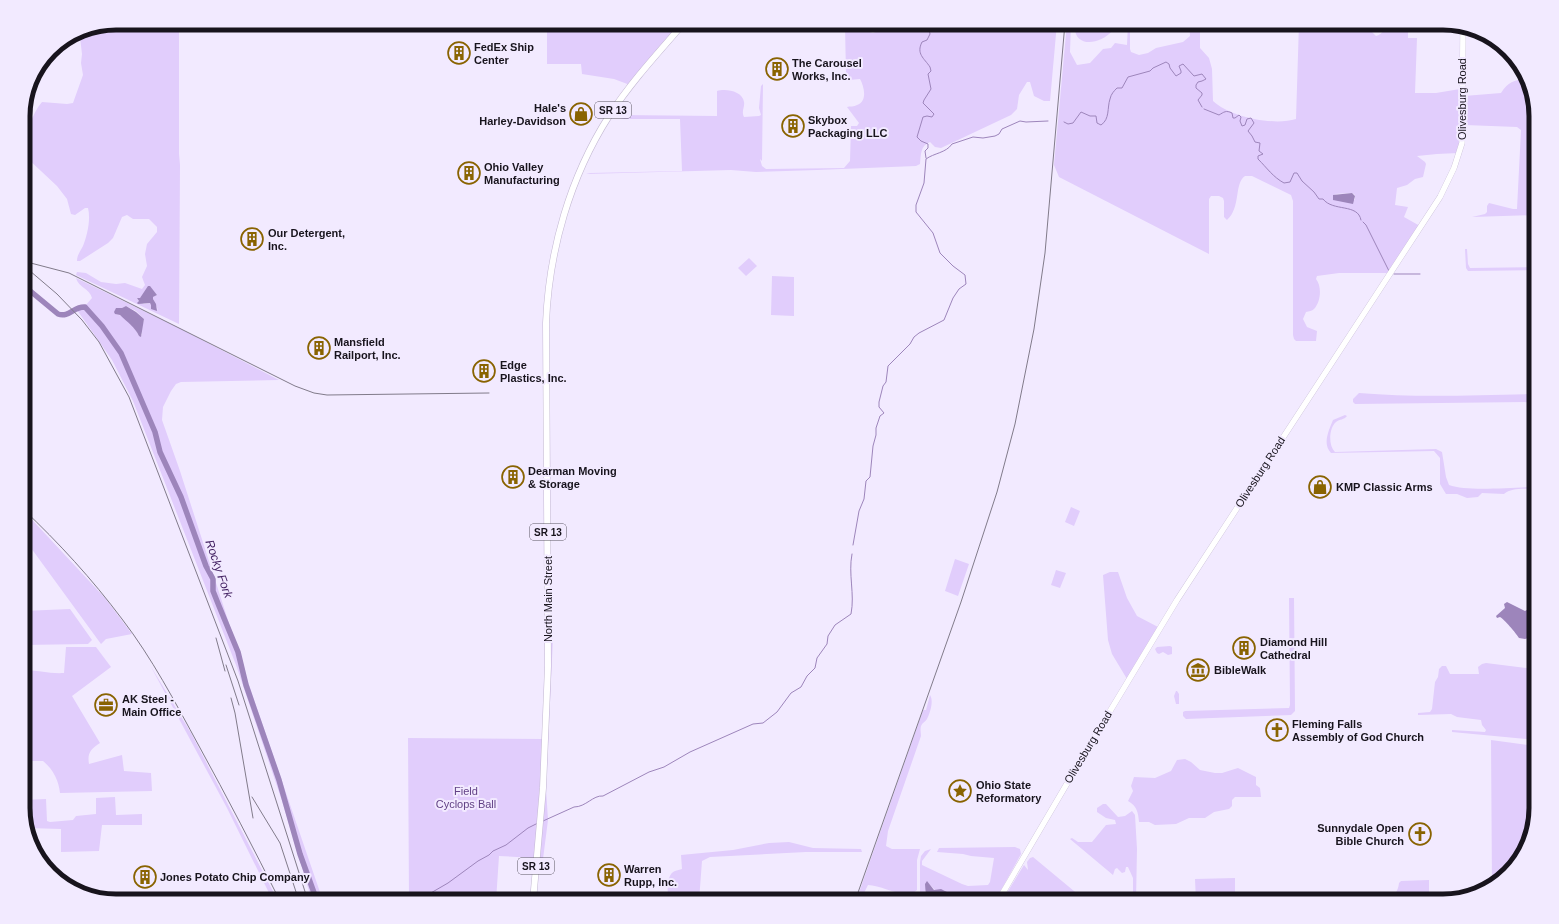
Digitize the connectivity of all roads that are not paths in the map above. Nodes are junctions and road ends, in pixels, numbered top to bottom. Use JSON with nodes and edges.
{"nodes":[{"id":1,"x":678,"y":30,"type":"edge"},
{"id":2,"x":1463,"y":33,"type":"edge"},
{"id":3,"x":534,"y":894,"type":"edge"},
{"id":4,"x":1002,"y":894,"type":"edge"}],
"edges":[{"from":1,"to":3,"type":"highway","name":"North Main Street","number":"SR 13"},
{"from":2,"to":4,"type":"main road","name":"Olivesburg Road"}]}
